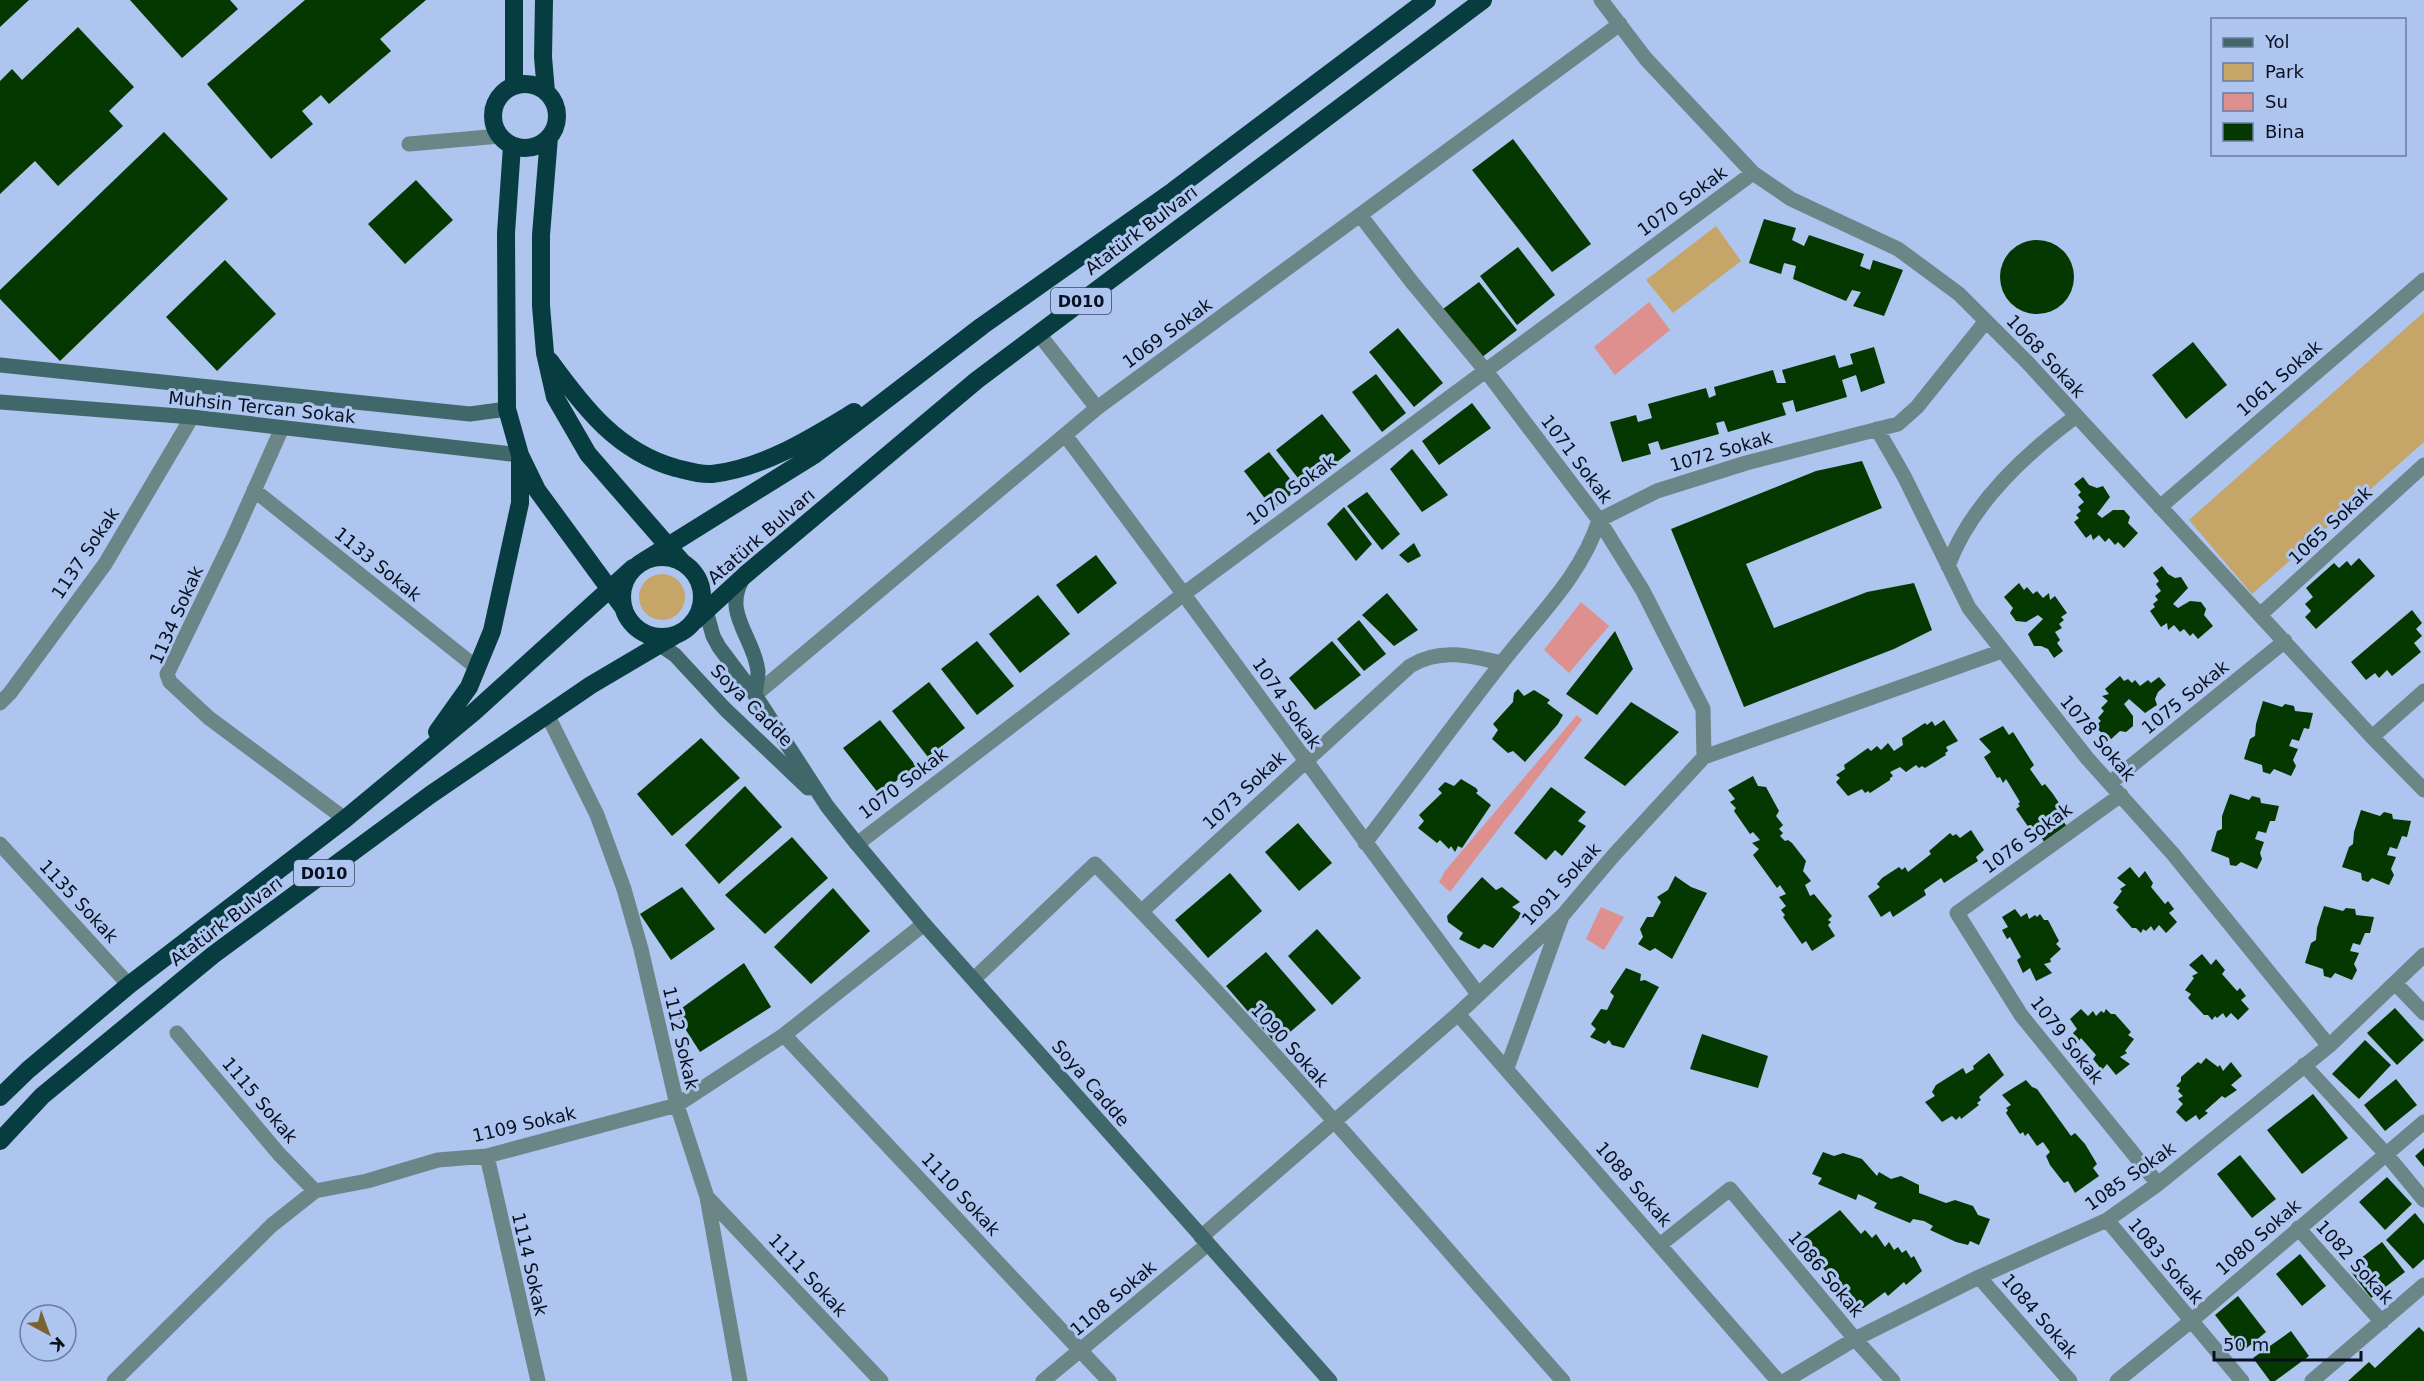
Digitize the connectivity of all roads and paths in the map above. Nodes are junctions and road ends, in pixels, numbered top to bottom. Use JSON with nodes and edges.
{"nodes":[{"id":1,"x":514,"y":0,"type":"edge"},
{"id":2,"x":544,"y":0,"type":"edge"},
{"id":3,"x":1427,"y":0,"type":"edge"},
{"id":4,"x":1483,"y":0,"type":"edge"},
{"id":5,"x":1601,"y":0,"type":"edge"},
{"id":6,"x":1620,"y":24,"type":"junction"},
{"id":7,"x":514,"y":86,"type":"junction"},
{"id":8,"x":546,"y":92,"type":"junction"},
{"id":9,"x":549,"y":137,"type":"junction"},
{"id":10,"x":506,"y":141,"type":"junction"},
{"id":11,"x":409,"y":144,"type":"dead end"},
{"id":12,"x":1753,"y":173,"type":"junction"},
{"id":13,"x":1360,"y":215,"type":"junction"},
{"id":14,"x":2424,"y":280,"type":"edge"},
{"id":15,"x":1986,"y":321,"type":"junction"},
{"id":16,"x":1038,"y":333,"type":"junction"},
{"id":17,"x":545,"y":353,"type":"junction"},
{"id":18,"x":935,"y":362,"type":"junction"},
{"id":19,"x":0,"y":365,"type":"edge"},
{"id":20,"x":1486,"y":371,"type":"junction"},
{"id":21,"x":0,"y":402,"type":"edge"},
{"id":22,"x":1097,"y":408,"type":"junction"},
{"id":23,"x":507,"y":409,"type":"junction"},
{"id":24,"x":192,"y":417,"type":"junction"},
{"id":25,"x":2075,"y":417,"type":"junction"},
{"id":26,"x":282,"y":428,"type":"junction"},
{"id":27,"x":1877,"y":429,"type":"junction"},
{"id":28,"x":1065,"y":435,"type":"junction"},
{"id":29,"x":520,"y":455,"type":"junction"},
{"id":30,"x":2424,"y":465,"type":"edge"},
{"id":31,"x":254,"y":490,"type":"junction"},
{"id":32,"x":2160,"y":507,"type":"junction"},
{"id":33,"x":1599,"y":520,"type":"junction"},
{"id":34,"x":668,"y":546,"type":"junction"},
{"id":35,"x":682,"y":562,"type":"junction"},
{"id":36,"x":639,"y":565,"type":"junction"},
{"id":37,"x":1948,"y":566,"type":"junction"},
{"id":38,"x":745,"y":575,"type":"junction"},
{"id":39,"x":609,"y":590,"type":"junction"},
{"id":40,"x":1185,"y":593,"type":"junction"},
{"id":41,"x":621,"y":606,"type":"junction"},
{"id":42,"x":701,"y":609,"type":"junction"},
{"id":43,"x":2262,"y":614,"type":"junction"},
{"id":44,"x":660,"y":639,"type":"junction"},
{"id":45,"x":2285,"y":641,"type":"junction"},
{"id":46,"x":2002,"y":651,"type":"junction"},
{"id":47,"x":1501,"y":663,"type":"junction"},
{"id":48,"x":477,"y":668,"type":"junction"},
{"id":49,"x":2424,"y":691,"type":"edge"},
{"id":50,"x":755,"y":695,"type":"junction"},
{"id":51,"x":0,"y":702,"type":"edge"},
{"id":52,"x":548,"y":716,"type":"junction"},
{"id":53,"x":2372,"y":737,"type":"junction"},
{"id":54,"x":1704,"y":757,"type":"junction"},
{"id":55,"x":1304,"y":761,"type":"junction"},
{"id":56,"x":399,"y":772,"type":"junction"},
{"id":57,"x":2110,"y":783,"type":"junction"},
{"id":58,"x":2424,"y":790,"type":"edge"},
{"id":59,"x":2121,"y":795,"type":"junction"},
{"id":60,"x":827,"y":806,"type":"junction"},
{"id":61,"x":345,"y":819,"type":"junction"},
{"id":62,"x":1365,"y":843,"type":"junction"},
{"id":63,"x":0,"y":844,"type":"edge"},
{"id":64,"x":857,"y":844,"type":"junction"},
{"id":65,"x":1142,"y":911,"type":"junction"},
{"id":66,"x":1957,"y":913,"type":"joint"},
{"id":67,"x":1563,"y":915,"type":"junction"},
{"id":68,"x":924,"y":924,"type":"junction"},
{"id":69,"x":2424,"y":955,"type":"edge"},
{"id":70,"x":974,"y":979,"type":"junction"},
{"id":71,"x":2395,"y":983,"type":"junction"},
{"id":72,"x":129,"y":985,"type":"junction"},
{"id":73,"x":1478,"y":994,"type":"junction"},
{"id":74,"x":2424,"y":1013,"type":"edge"},
{"id":75,"x":1458,"y":1014,"type":"junction"},
{"id":76,"x":177,"y":1032,"type":"dead end"},
{"id":77,"x":784,"y":1035,"type":"junction"},
{"id":78,"x":2329,"y":1046,"type":"junction"},
{"id":79,"x":2304,"y":1065,"type":"junction"},
{"id":80,"x":1507,"y":1068,"type":"junction"},
{"id":81,"x":0,"y":1097,"type":"edge"},
{"id":82,"x":677,"y":1105,"type":"junction"},
{"id":83,"x":1333,"y":1121,"type":"junction"},
{"id":84,"x":2424,"y":1122,"type":"edge"},
{"id":85,"x":0,"y":1141,"type":"edge"},
{"id":86,"x":2386,"y":1154,"type":"junction"},
{"id":87,"x":487,"y":1156,"type":"junction"},
{"id":88,"x":2158,"y":1184,"type":"junction"},
{"id":89,"x":315,"y":1191,"type":"junction"},
{"id":90,"x":707,"y":1197,"type":"junction"},
{"id":91,"x":2424,"y":1200,"type":"edge"},
{"id":92,"x":2106,"y":1220,"type":"junction"},
{"id":93,"x":2298,"y":1228,"type":"junction"},
{"id":94,"x":1204,"y":1240,"type":"junction"},
{"id":95,"x":1661,"y":1244,"type":"junction"},
{"id":96,"x":1979,"y":1277,"type":"junction"},
{"id":97,"x":2423,"y":1288,"type":"edge"},
{"id":98,"x":2191,"y":1321,"type":"junction"},
{"id":99,"x":2382,"y":1322,"type":"junction"},
{"id":100,"x":1855,"y":1339,"type":"junction"},
{"id":101,"x":1082,"y":1350,"type":"junction"},
{"id":102,"x":114,"y":1381,"type":"edge"},
{"id":103,"x":538,"y":1381,"type":"edge"},
{"id":104,"x":741,"y":1381,"type":"edge"},
{"id":105,"x":881,"y":1381,"type":"edge"},
{"id":106,"x":1043,"y":1381,"type":"edge"},
{"id":107,"x":1109,"y":1381,"type":"edge"},
{"id":108,"x":1330,"y":1381,"type":"edge"},
{"id":109,"x":1563,"y":1381,"type":"edge"},
{"id":110,"x":1778,"y":1381,"type":"edge"},
{"id":111,"x":1785,"y":1381,"type":"edge"},
{"id":112,"x":1893,"y":1381,"type":"edge"},
{"id":113,"x":2070,"y":1381,"type":"edge"},
{"id":114,"x":2117,"y":1381,"type":"edge"},
{"id":115,"x":2242,"y":1381,"type":"edge"},
{"id":116,"x":2312,"y":1381,"type":"edge"}],
"edges":[{"from":1,"to":7,"type":"highway"},
{"from":2,"to":8,"type":"highway"},
{"from":3,"to":18,"type":"highway","name":"Atatürk Bulvarı","number":"D010"},
{"from":4,"to":16,"type":"highway","name":"Atatürk Bulvarı","number":"D010"},
{"from":5,"to":6,"type":"street","name":"1068 Sokak"},
{"from":6,"to":12,"type":"street","name":"1068 Sokak"},
{"from":6,"to":13,"type":"street","name":"1069 Sokak"},
{"from":7,"to":8,"type":"highway"},
{"from":7,"to":10,"type":"highway"},
{"from":8,"to":9,"type":"highway"},
{"from":9,"to":10,"type":"highway"},
{"from":9,"to":17,"type":"highway"},
{"from":10,"to":11,"type":"street"},
{"from":10,"to":23,"type":"highway"},
{"from":12,"to":15,"type":"street","name":"1068 Sokak"},
{"from":12,"to":20,"type":"street","name":"1070 Sokak"},
{"from":13,"to":20,"type":"street","name":"1071 Sokak"},
{"from":13,"to":22,"type":"street","name":"1069 Sokak"},
{"from":14,"to":32,"type":"street","name":"1061 Sokak"},
{"from":15,"to":25,"type":"street","name":"1068 Sokak"},
{"from":15,"to":27,"type":"street","name":"1072 Sokak"},
{"from":16,"to":22,"type":"street"},
{"from":16,"to":38,"type":"highway","name":"Atatürk Bulvarı","number":"D010"},
{"from":17,"to":18,"type":"highway"},
{"from":17,"to":34,"type":"highway"},
{"from":18,"to":34,"type":"highway","name":"Atatürk Bulvarı","number":"D010"},
{"from":19,"to":23,"type":"main road","name":"Muhsin Tercan Sokak"},
{"from":20,"to":33,"type":"street","name":"1071 Sokak"},
{"from":20,"to":40,"type":"street","name":"1070 Sokak"},
{"from":21,"to":24,"type":"main road","name":"Muhsin Tercan Sokak"},
{"from":22,"to":28,"type":"street","name":"1069 Sokak"},
{"from":23,"to":29,"type":"highway"},
{"from":24,"to":26,"type":"main road","name":"Muhsin Tercan Sokak"},
{"from":24,"to":51,"type":"street","name":"1137 Sokak"},
{"from":25,"to":32,"type":"street","name":"1068 Sokak"},
{"from":25,"to":37,"type":"street"},
{"from":26,"to":29,"type":"main road","name":"Muhsin Tercan Sokak"},
{"from":26,"to":31,"type":"street","name":"1134 Sokak"},
{"from":27,"to":33,"type":"street","name":"1072 Sokak"},
{"from":27,"to":37,"type":"street","name":"1078 Sokak"},
{"from":28,"to":40,"type":"street","name":"1074 Sokak"},
{"from":28,"to":50,"type":"street","name":"1069 Sokak"},
{"from":29,"to":39,"type":"highway"},
{"from":29,"to":48,"type":"highway"},
{"from":30,"to":43,"type":"street","name":"1065 Sokak"},
{"from":31,"to":48,"type":"street","name":"1133 Sokak"},
{"from":31,"to":61,"type":"street","name":"1134 Sokak"},
{"from":32,"to":43,"type":"street","name":"1068 Sokak"},
{"from":33,"to":47,"type":"street"},
{"from":33,"to":54,"type":"street","name":"1071 Sokak"},
{"from":34,"to":35,"type":"highway"},
{"from":34,"to":36,"type":"highway","name":"Atatürk Bulvarı","number":"D010"},
{"from":35,"to":36,"type":"highway"},
{"from":35,"to":42,"type":"highway"},
{"from":36,"to":39,"type":"highway","name":"Atatürk Bulvarı","number":"D010"},
{"from":36,"to":41,"type":"highway"},
{"from":37,"to":46,"type":"street","name":"1078 Sokak"},
{"from":38,"to":42,"type":"highway","name":"Atatürk Bulvarı","number":"D010"},
{"from":38,"to":50,"type":"main road","name":"Soya Cadde"},
{"from":39,"to":41,"type":"highway"},
{"from":39,"to":56,"type":"highway","name":"Atatürk Bulvarı","number":"D010"},
{"from":40,"to":55,"type":"street","name":"1074 Sokak"},
{"from":40,"to":64,"type":"street","name":"1070 Sokak"},
{"from":41,"to":44,"type":"highway"},
{"from":42,"to":44,"type":"highway"},
{"from":42,"to":50,"type":"main road","name":"Soya Cadde"},
{"from":43,"to":45,"type":"street","name":"1068 Sokak"},
{"from":44,"to":52,"type":"highway","name":"Atatürk Bulvarı","number":"D010"},
{"from":44,"to":60,"type":"main road","name":"Soya Cadde"},
{"from":45,"to":53,"type":"street","name":"1068 Sokak"},
{"from":45,"to":57,"type":"street","name":"1075 Sokak"},
{"from":46,"to":54,"type":"street","name":"1091 Sokak"},
{"from":46,"to":57,"type":"street","name":"1078 Sokak"},
{"from":47,"to":55,"type":"street","name":"1073 Sokak"},
{"from":47,"to":62,"type":"street"},
{"from":48,"to":56,"type":"highway"},
{"from":49,"to":53,"type":"street"},
{"from":50,"to":60,"type":"main road","name":"Soya Cadde"},
{"from":52,"to":82,"type":"street","name":"1112 Sokak"},
{"from":52,"to":85,"type":"highway","name":"Atatürk Bulvarı","number":"D010"},
{"from":53,"to":58,"type":"street","name":"1068 Sokak"},
{"from":54,"to":67,"type":"street","name":"1091 Sokak"},
{"from":55,"to":62,"type":"street","name":"1074 Sokak"},
{"from":55,"to":65,"type":"street","name":"1073 Sokak"},
{"from":56,"to":61,"type":"highway","name":"Atatürk Bulvarı","number":"D010"},
{"from":57,"to":59,"type":"street","name":"1078 Sokak"},
{"from":59,"to":66,"type":"street","name":"1076 Sokak"},
{"from":59,"to":78,"type":"street","name":"1078 Sokak"},
{"from":60,"to":64,"type":"main road","name":"Soya Cadde"},
{"from":61,"to":72,"type":"highway","name":"Atatürk Bulvarı","number":"D010"},
{"from":62,"to":73,"type":"street","name":"1074 Sokak"},
{"from":63,"to":72,"type":"street","name":"1135 Sokak"},
{"from":64,"to":68,"type":"main road","name":"Soya Cadde"},
{"from":65,"to":70,"type":"street","name":"1090 Sokak"},
{"from":65,"to":83,"type":"street","name":"1090 Sokak"},
{"from":66,"to":88,"type":"street","name":"1079 Sokak"},
{"from":67,"to":73,"type":"street","name":"1091 Sokak"},
{"from":67,"to":80,"type":"street"},
{"from":68,"to":70,"type":"main road","name":"Soya Cadde"},
{"from":68,"to":77,"type":"street","name":"1109 Sokak"},
{"from":69,"to":71,"type":"street","name":"1085 Sokak"},
{"from":70,"to":94,"type":"main road","name":"Soya Cadde"},
{"from":71,"to":74,"type":"street"},
{"from":71,"to":78,"type":"street","name":"1085 Sokak"},
{"from":72,"to":81,"type":"highway","name":"Atatürk Bulvarı","number":"D010"},
{"from":73,"to":75,"type":"street","name":"1091 Sokak"},
{"from":75,"to":80,"type":"street","name":"1088 Sokak"},
{"from":75,"to":83,"type":"street","name":"1091 Sokak"},
{"from":76,"to":89,"type":"street","name":"1115 Sokak"},
{"from":77,"to":82,"type":"street","name":"1109 Sokak"},
{"from":77,"to":101,"type":"street","name":"1110 Sokak"},
{"from":78,"to":79,"type":"street","name":"1085 Sokak"},
{"from":79,"to":86,"type":"street"},
{"from":79,"to":88,"type":"street","name":"1085 Sokak"},
{"from":80,"to":95,"type":"street","name":"1088 Sokak"},
{"from":82,"to":87,"type":"street","name":"1109 Sokak"},
{"from":82,"to":90,"type":"street","name":"1112 Sokak"},
{"from":83,"to":94,"type":"street","name":"1091 Sokak"},
{"from":83,"to":109,"type":"street","name":"1090 Sokak"},
{"from":84,"to":86,"type":"street","name":"1080 Sokak"},
{"from":86,"to":91,"type":"street"},
{"from":86,"to":93,"type":"street","name":"1080 Sokak"},
{"from":87,"to":89,"type":"street","name":"1109 Sokak"},
{"from":87,"to":103,"type":"street","name":"1114 Sokak"},
{"from":88,"to":92,"type":"street","name":"1085 Sokak"},
{"from":89,"to":102,"type":"street","name":"1109 Sokak"},
{"from":90,"to":104,"type":"street","name":"1112 Sokak"},
{"from":90,"to":105,"type":"street","name":"1111 Sokak"},
{"from":92,"to":96,"type":"street","name":"1085 Sokak"},
{"from":92,"to":98,"type":"street","name":"1083 Sokak"},
{"from":93,"to":98,"type":"street","name":"1080 Sokak"},
{"from":93,"to":99,"type":"street","name":"1082 Sokak"},
{"from":94,"to":101,"type":"street","name":"1108 Sokak"},
{"from":94,"to":108,"type":"main road","name":"Soya Cadde"},
{"from":95,"to":100,"type":"street","name":"1086 Sokak"},
{"from":95,"to":110,"type":"street","name":"1088 Sokak"},
{"from":96,"to":100,"type":"street","name":"1085 Sokak"},
{"from":96,"to":113,"type":"street","name":"1084 Sokak"},
{"from":97,"to":99,"type":"street"},
{"from":98,"to":114,"type":"street","name":"1080 Sokak"},
{"from":98,"to":115,"type":"street","name":"1083 Sokak"},
{"from":99,"to":116,"type":"street"},
{"from":100,"to":111,"type":"street","name":"1085 Sokak"},
{"from":100,"to":112,"type":"street","name":"1086 Sokak"},
{"from":101,"to":106,"type":"street","name":"1108 Sokak"},
{"from":101,"to":107,"type":"street","name":"1110 Sokak"}]}
